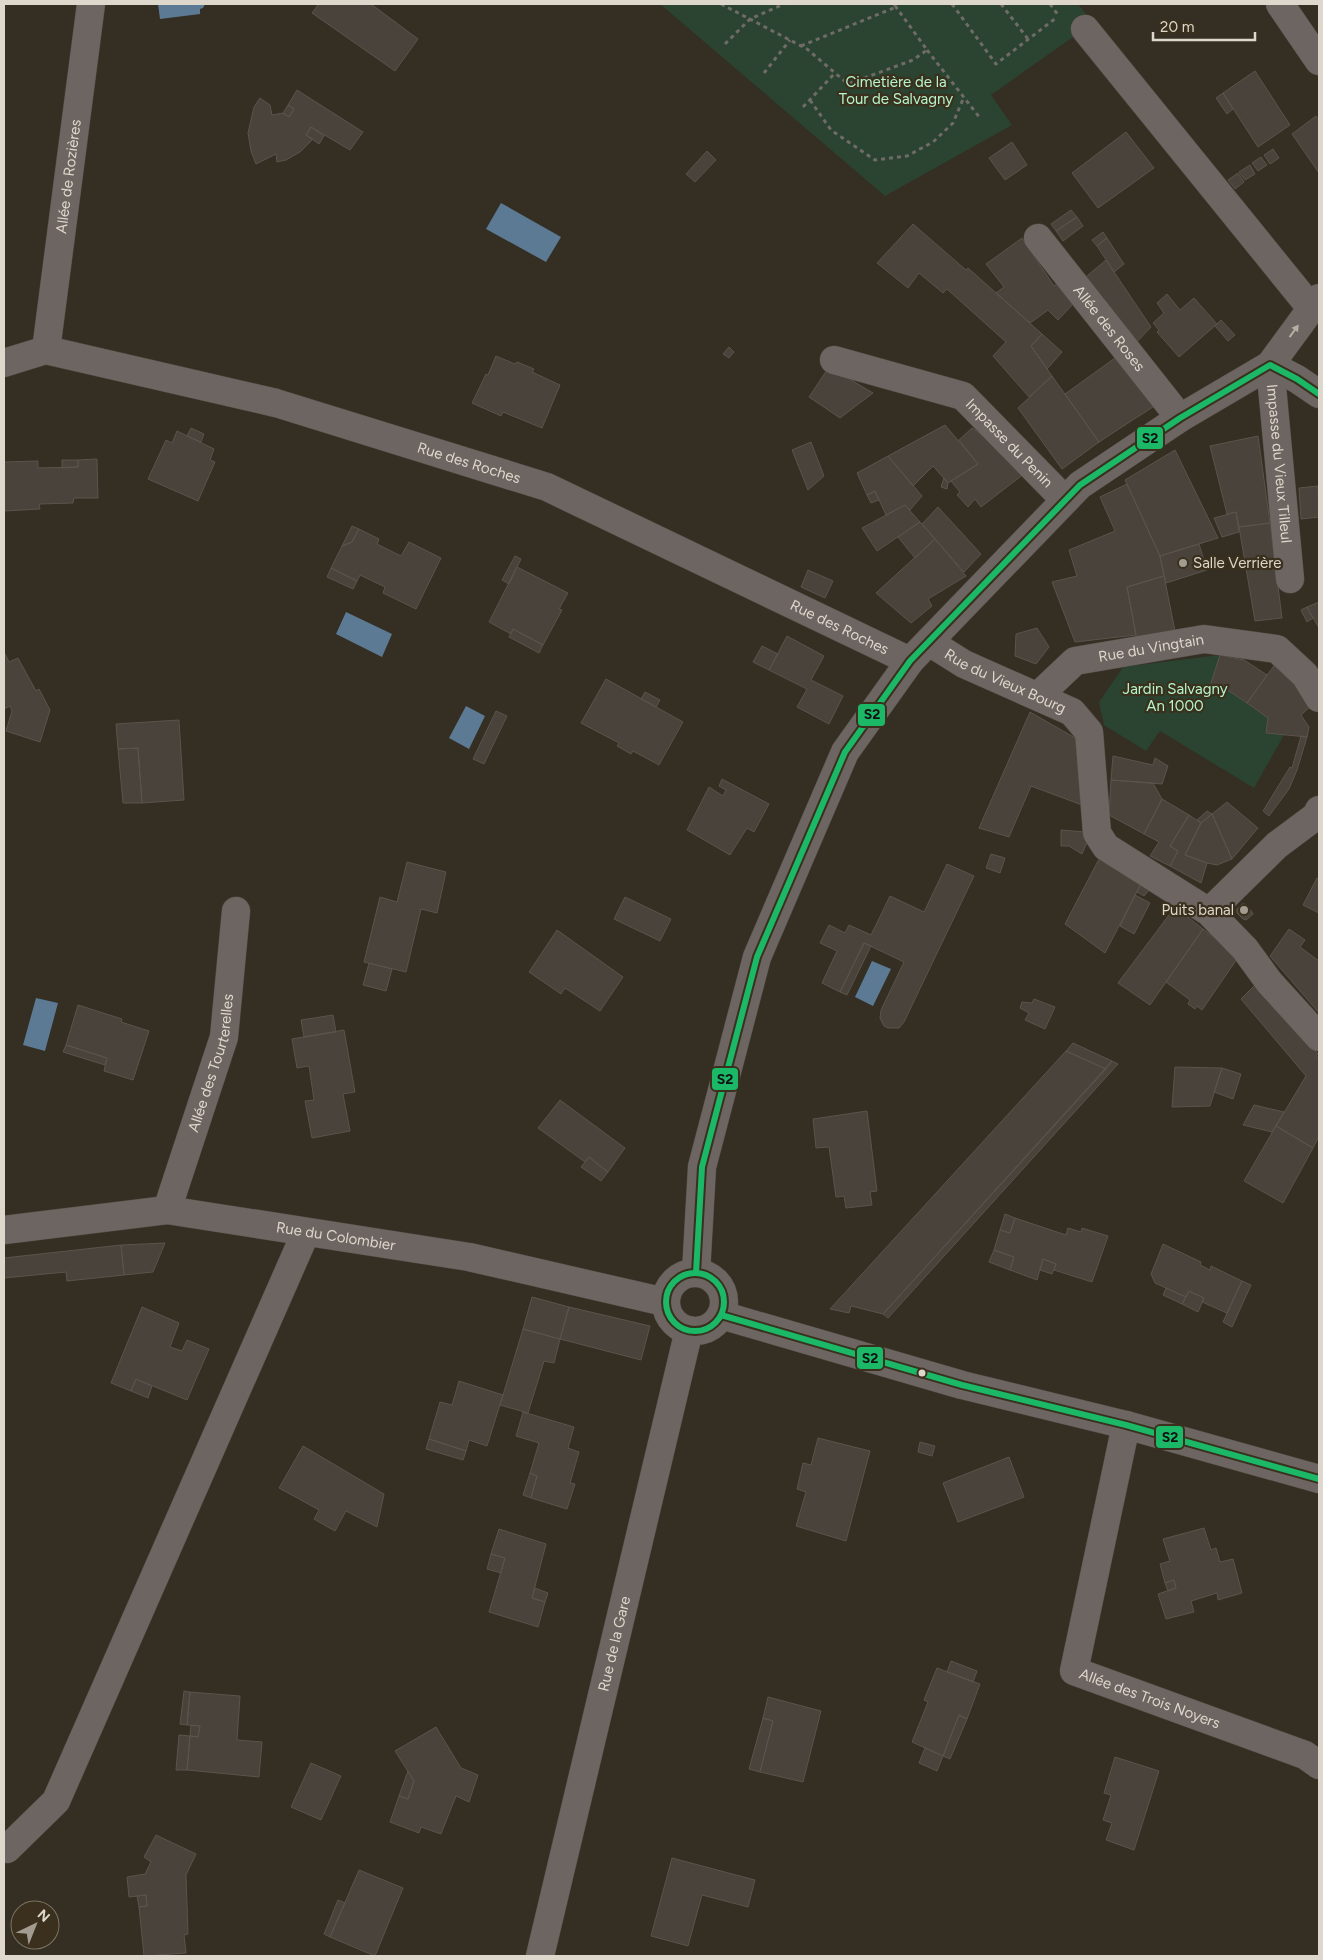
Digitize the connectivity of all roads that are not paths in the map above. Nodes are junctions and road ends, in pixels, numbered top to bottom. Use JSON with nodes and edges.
{"nodes":[{"id":1,"x":91,"y":4,"type":"edge"},
{"id":2,"x":1280,"y":4,"type":"edge"},
{"id":3,"x":1085,"y":28,"type":"dead end"},
{"id":4,"x":1319,"y":61,"type":"edge"},
{"id":5,"x":1038,"y":238,"type":"dead end"},
{"id":6,"x":1315,"y":303,"type":"edge"},
{"id":7,"x":46,"y":350,"type":"junction"},
{"id":8,"x":834,"y":360,"type":"dead end"},
{"id":9,"x":4,"y":363,"type":"edge"},
{"id":10,"x":1270,"y":365,"type":"junction"},
{"id":11,"x":1319,"y":394,"type":"edge"},
{"id":12,"x":1180,"y":418,"type":"junction"},
{"id":13,"x":1065,"y":500,"type":"junction"},
{"id":14,"x":1290,"y":579,"type":"dead end"},
{"id":15,"x":930,"y":642,"type":"junction"},
{"id":16,"x":910,"y":661,"type":"junction"},
{"id":17,"x":1038,"y":696,"type":"junction"},
{"id":18,"x":1319,"y":698,"type":"edge"},
{"id":19,"x":1319,"y":810,"type":"edge"},
{"id":20,"x":236,"y":911,"type":"dead end"},
{"id":21,"x":1209,"y":912,"type":"junction"},
{"id":22,"x":1319,"y":1036,"type":"edge"},
{"id":23,"x":167,"y":1210,"type":"junction"},
{"id":24,"x":4,"y":1230,"type":"edge"},
{"id":25,"x":306,"y":1232,"type":"junction"},
{"id":26,"x":696,"y":1273,"type":"junction"},
{"id":27,"x":666,"y":1302,"type":"junction"},
{"id":28,"x":721,"y":1315,"type":"junction"},
{"id":29,"x":689,"y":1330,"type":"junction"},
{"id":30,"x":1126,"y":1425,"type":"junction"},
{"id":31,"x":1319,"y":1479,"type":"edge"},
{"id":32,"x":1319,"y":1765,"type":"edge"},
{"id":33,"x":8,"y":1849,"type":"dead end"},
{"id":34,"x":540,"y":1956,"type":"edge"}],
"edges":[{"from":1,"to":7,"type":"street","name":"Allée de Rozières"},
{"from":2,"to":4,"type":"street"},
{"from":3,"to":6,"type":"street"},
{"from":5,"to":12,"type":"street","name":"Allée des Roses"},
{"from":10,"to":6,"type":"street","one_way":true},
{"from":7,"to":9,"type":"street"},
{"from":7,"to":16,"type":"street","name":"Rue des Roches"},
{"from":8,"to":13,"type":"street","name":"Impasse du Penin"},
{"from":10,"to":11,"type":"street"},
{"from":10,"to":12,"type":"street"},
{"from":10,"to":14,"type":"street","name":"Impasse du Vieux Tilleul"},
{"from":12,"to":13,"type":"street"},
{"from":13,"to":15,"type":"street"},
{"from":15,"to":16,"type":"street"},
{"from":15,"to":17,"type":"street","name":"Rue du Vieux Bourg"},
{"from":16,"to":26,"type":"street"},
{"from":17,"to":18,"type":"street","name":"Rue du Vingtain"},
{"from":17,"to":21,"type":"street","name":"Rue du Vieux Bourg"},
{"from":19,"to":21,"type":"street"},
{"from":20,"to":23,"type":"street","name":"Allée des Tourterelles"},
{"from":21,"to":22,"type":"street","name":"Rue du Vieux Bourg"},
{"from":23,"to":24,"type":"street","name":"Rue du Colombier"},
{"from":23,"to":25,"type":"street","name":"Rue du Colombier"},
{"from":25,"to":27,"type":"street","name":"Rue du Colombier"},
{"from":25,"to":33,"type":"street"},
{"from":26,"to":27,"type":"street"},
{"from":26,"to":28,"type":"street"},
{"from":27,"to":29,"type":"street"},
{"from":28,"to":29,"type":"street"},
{"from":28,"to":30,"type":"street"},
{"from":29,"to":34,"type":"street","name":"Rue de la Gare"},
{"from":30,"to":31,"type":"street"},
{"from":30,"to":32,"type":"street","name":"Allée des Trois Noyers"}]}
